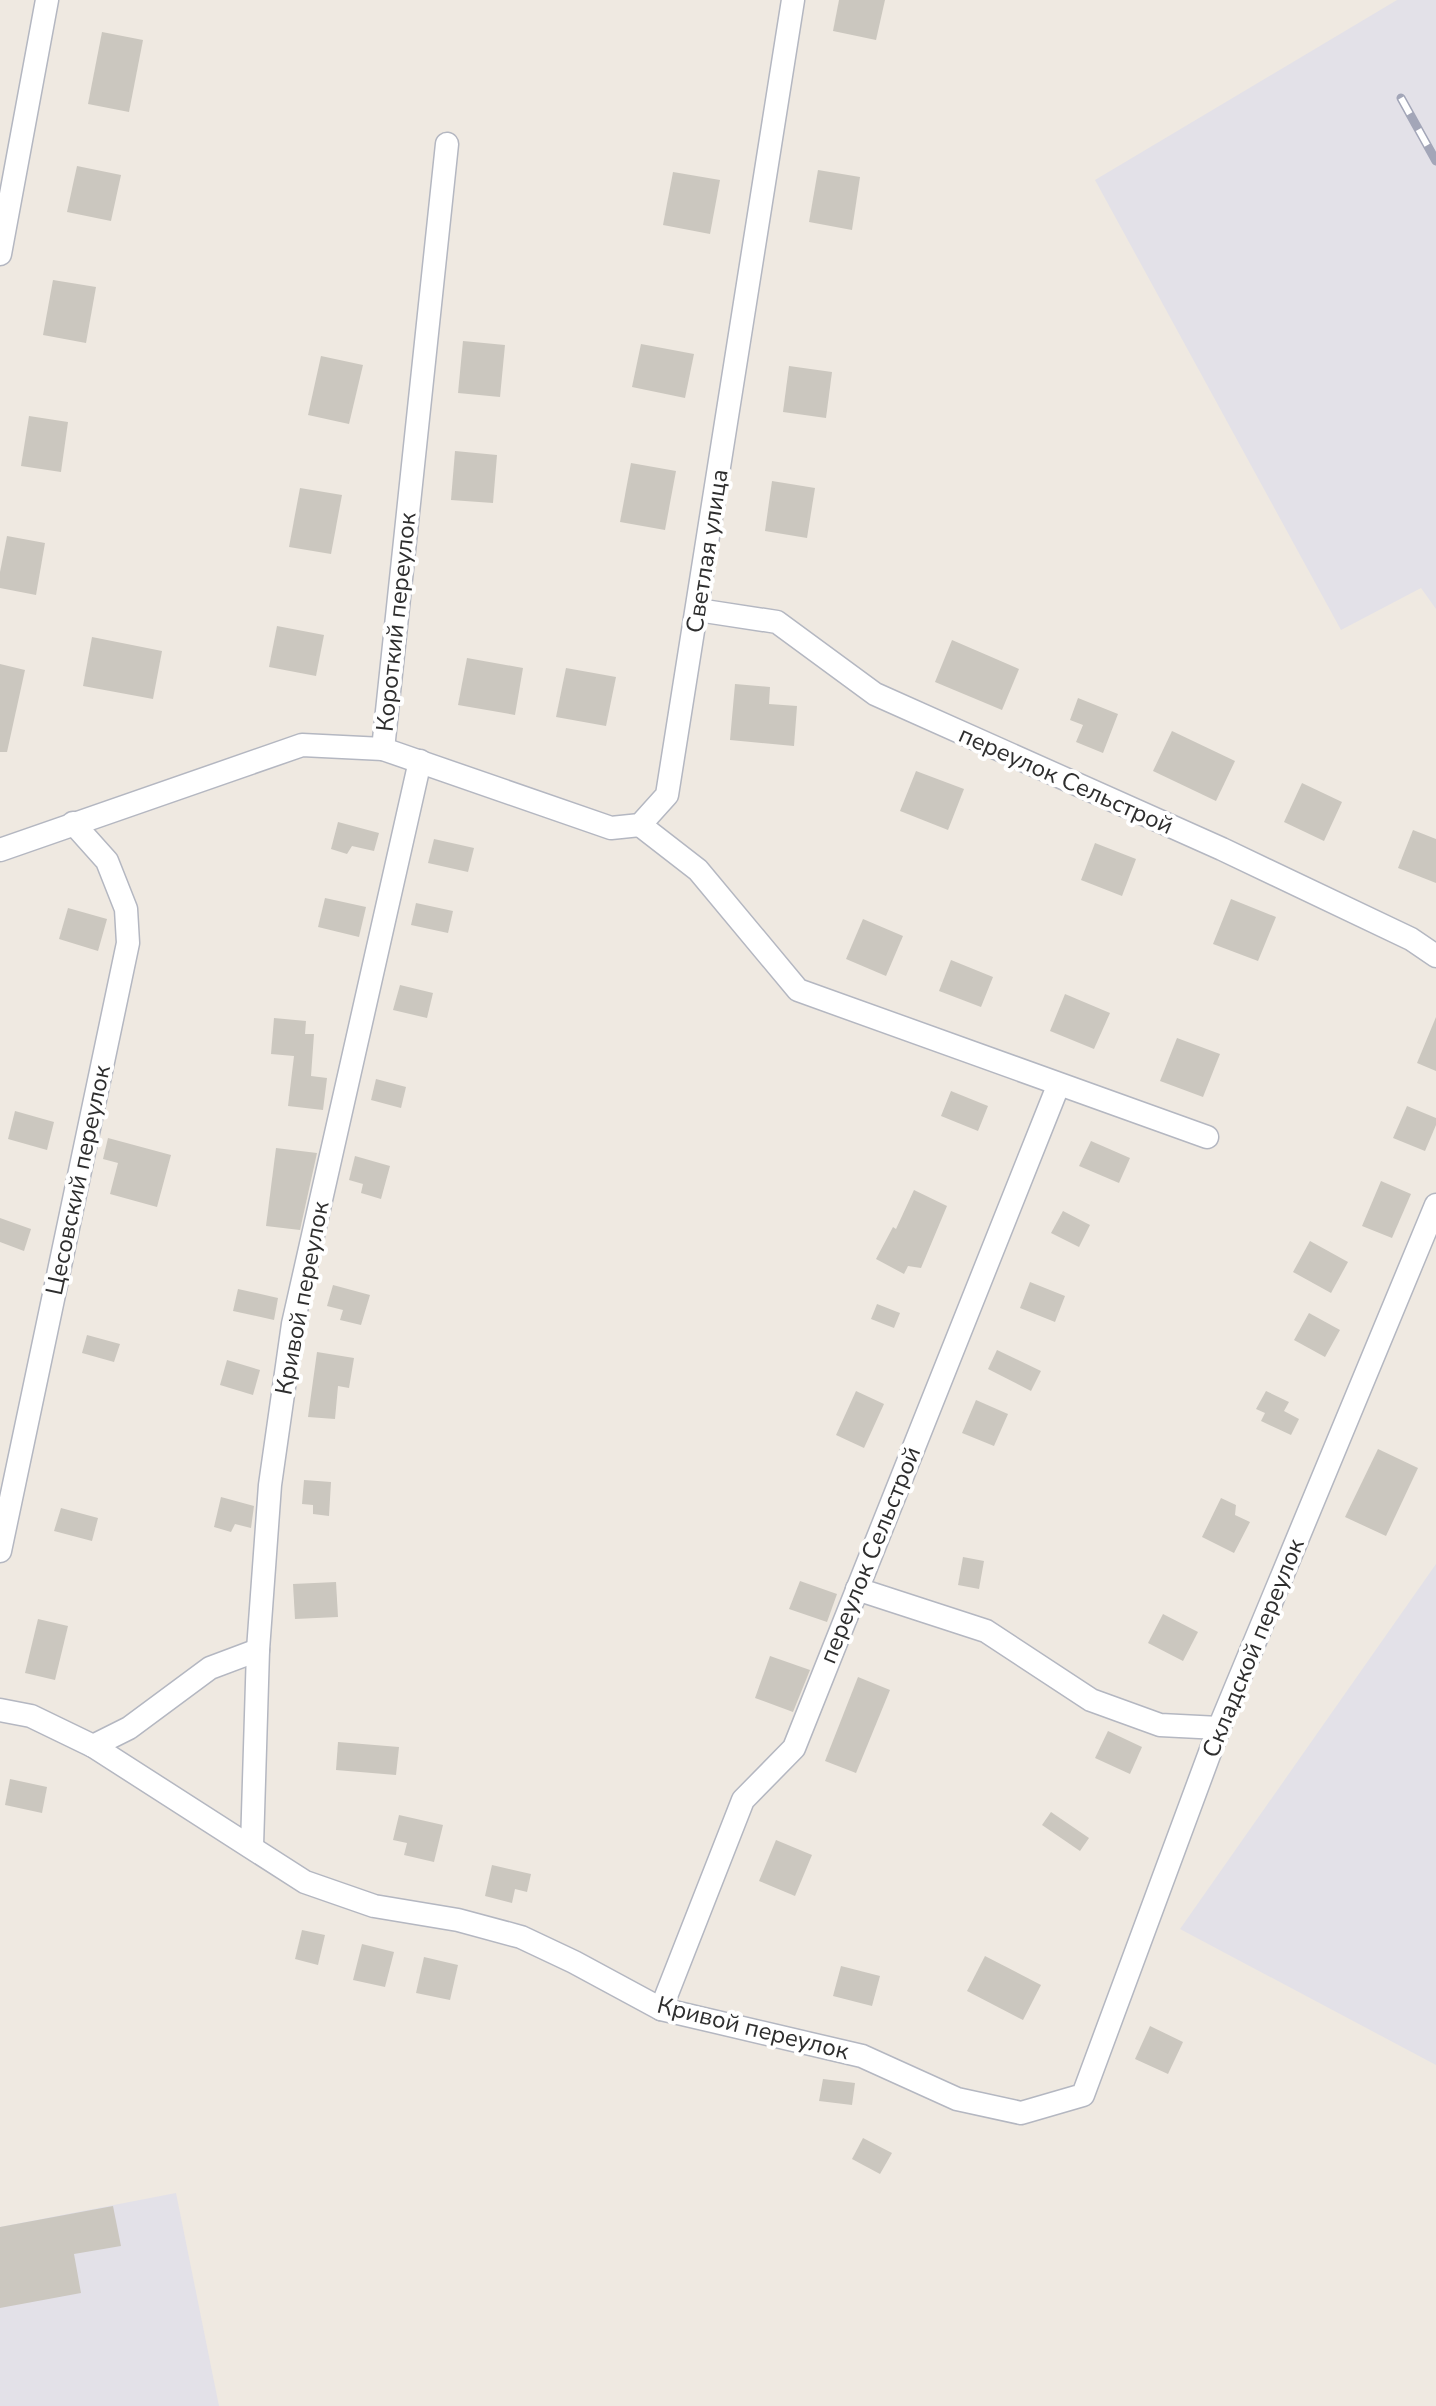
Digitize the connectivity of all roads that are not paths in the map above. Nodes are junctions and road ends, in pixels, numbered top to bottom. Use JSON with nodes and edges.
{"nodes":[{"id":1,"x":47,"y":0,"type":"edge"},
{"id":2,"x":793,"y":0,"type":"edge"},
{"id":3,"x":447,"y":144,"type":"dead end"},
{"id":4,"x":0,"y":254,"type":"edge"},
{"id":5,"x":698,"y":610,"type":"junction"},
{"id":6,"x":383,"y":749,"type":"junction"},
{"id":7,"x":420,"y":761,"type":"junction"},
{"id":8,"x":73,"y":823,"type":"junction"},
{"id":9,"x":640,"y":825,"type":"junction"},
{"id":10,"x":0,"y":850,"type":"edge"},
{"id":11,"x":1436,"y":956,"type":"edge"},
{"id":12,"x":1058,"y":1086,"type":"junction"},
{"id":13,"x":1207,"y":1137,"type":"dead end"},
{"id":14,"x":1436,"y":1205,"type":"edge"},
{"id":15,"x":0,"y":1551,"type":"edge"},
{"id":16,"x":857,"y":1589,"type":"junction"},
{"id":17,"x":258,"y":1650,"type":"junction"},
{"id":18,"x":0,"y":1710,"type":"edge"},
{"id":19,"x":1219,"y":1728,"type":"junction"},
{"id":20,"x":93,"y":1746,"type":"junction"},
{"id":21,"x":252,"y":1846,"type":"junction"},
{"id":22,"x":661,"y":2009,"type":"junction"},
{"id":23,"x":1083,"y":2095,"type":"joint"}],
"edges":[{"from":1,"to":4,"type":"street"},
{"from":2,"to":5,"type":"street","name":"Светлая улица"},
{"from":3,"to":6,"type":"street","name":"Короткий переулок"},
{"from":5,"to":9,"type":"street","name":"Светлая улица"},
{"from":5,"to":11,"type":"street","name":"переулок Сельстрой"},
{"from":6,"to":7,"type":"street"},
{"from":6,"to":8,"type":"street","name":"Короткий переулок"},
{"from":7,"to":9,"type":"street"},
{"from":7,"to":17,"type":"street","name":"Кривой переулок"},
{"from":8,"to":10,"type":"street","name":"Короткий переулок"},
{"from":8,"to":15,"type":"street","name":"Цесовский переулок"},
{"from":9,"to":12,"type":"street"},
{"from":12,"to":13,"type":"street"},
{"from":12,"to":16,"type":"street","name":"переулок Сельстрой"},
{"from":14,"to":19,"type":"street","name":"Складской переулок"},
{"from":16,"to":19,"type":"street"},
{"from":16,"to":22,"type":"street","name":"переулок Сельстрой"},
{"from":17,"to":20,"type":"street"},
{"from":17,"to":21,"type":"street","name":"Кривой переулок"},
{"from":18,"to":20,"type":"street","name":"Кривой переулок"},
{"from":19,"to":23,"type":"street","name":"Складской переулок"},
{"from":20,"to":21,"type":"street","name":"Кривой переулок"},
{"from":21,"to":22,"type":"street","name":"Кривой переулок"},
{"from":22,"to":23,"type":"street","name":"Кривой переулок"}]}
